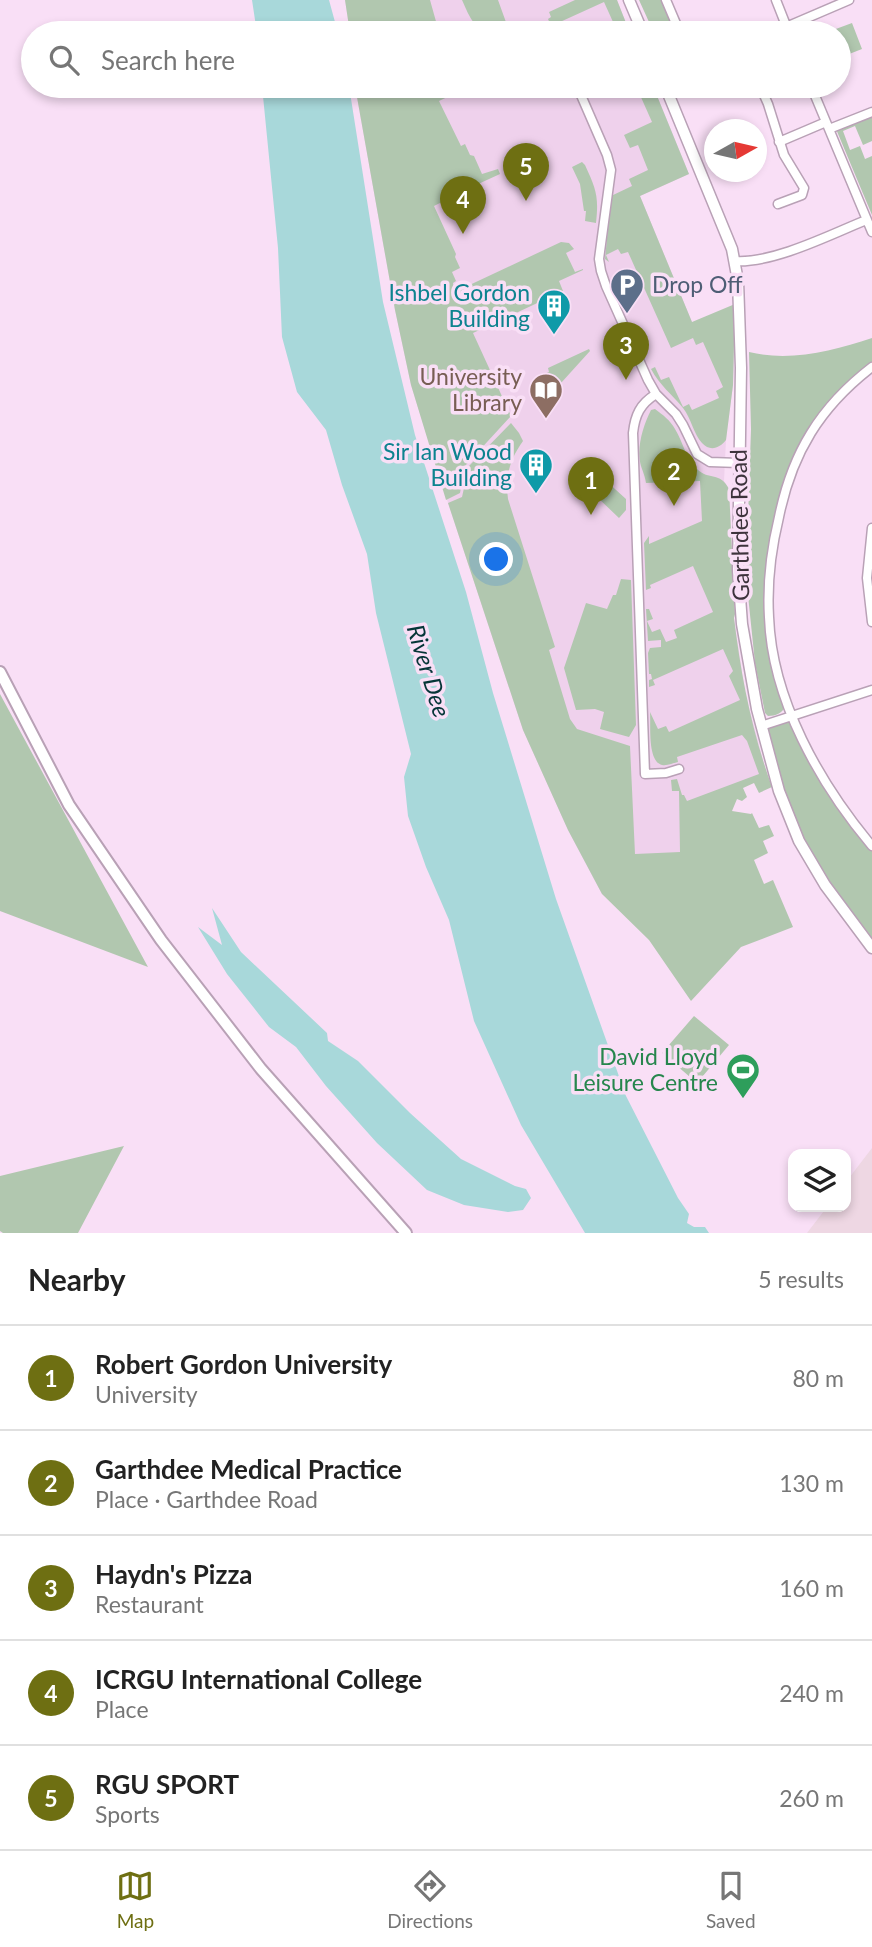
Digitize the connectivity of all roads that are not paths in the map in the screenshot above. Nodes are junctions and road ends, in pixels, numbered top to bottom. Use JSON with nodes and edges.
{"nodes":[{"id":1,"x":629,"y":0,"type":"edge"},
{"id":2,"x":666,"y":0,"type":"edge"},
{"id":3,"x":776,"y":0,"type":"edge"},
{"id":4,"x":849,"y":0,"type":"edge"},
{"id":5,"x":638,"y":21,"type":"edge"},
{"id":6,"x":675,"y":21,"type":"edge"},
{"id":7,"x":784,"y":21,"type":"edge"},
{"id":8,"x":806,"y":21,"type":"edge"},
{"id":9,"x":581,"y":98,"type":"edge"},
{"id":10,"x":669,"y":98,"type":"edge"},
{"id":11,"x":765,"y":98,"type":"edge"},
{"id":12,"x":816,"y":98,"type":"edge"},
{"id":13,"x":872,"y":112,"type":"edge"},
{"id":14,"x":827,"y":126,"type":"junction"},
{"id":15,"x":779,"y":142,"type":"junction"},
{"id":16,"x":778,"y":204,"type":"dead end"},
{"id":17,"x":866,"y":220,"type":"junction"},
{"id":18,"x":872,"y":232,"type":"edge"},
{"id":19,"x":734,"y":261,"type":"junction"},
{"id":20,"x":872,"y":368,"type":"edge"},
{"id":21,"x":656,"y":394,"type":"junction"},
{"id":22,"x":739,"y":463,"type":"junction"},
{"id":23,"x":872,"y":528,"type":"edge"},
{"id":24,"x":872,"y":622,"type":"edge"},
{"id":25,"x":0,"y":671,"type":"edge"},
{"id":26,"x":872,"y":690,"type":"edge"},
{"id":27,"x":792,"y":716,"type":"junction"},
{"id":28,"x":761,"y":726,"type":"junction"},
{"id":29,"x":679,"y":769,"type":"dead end"},
{"id":30,"x":872,"y":846,"type":"edge"},
{"id":31,"x":872,"y":948,"type":"edge"},
{"id":32,"x":406,"y":1233,"type":"edge"}],
"edges":[{"from":1,"to":5,"type":"street"},
{"from":2,"to":6,"type":"street"},
{"from":3,"to":7,"type":"street"},
{"from":4,"to":8,"type":"street"},
{"from":9,"to":21,"type":"street"},
{"from":10,"to":19,"type":"street","name":"Garthdee Road"},
{"from":11,"to":15,"type":"street"},
{"from":12,"to":14,"type":"street"},
{"from":13,"to":14,"type":"street"},
{"from":14,"to":15,"type":"street"},
{"from":14,"to":17,"type":"street"},
{"from":15,"to":16,"type":"street"},
{"from":17,"to":18,"type":"street"},
{"from":17,"to":19,"type":"street"},
{"from":19,"to":22,"type":"street","name":"Garthdee Road"},
{"from":20,"to":27,"type":"street"},
{"from":21,"to":22,"type":"street"},
{"from":21,"to":29,"type":"street"},
{"from":22,"to":28,"type":"street","name":"Garthdee Road"},
{"from":23,"to":24,"type":"street"},
{"from":25,"to":32,"type":"main road"},
{"from":26,"to":27,"type":"street"},
{"from":27,"to":28,"type":"street"},
{"from":27,"to":30,"type":"street"},
{"from":28,"to":31,"type":"street","name":"Garthdee Road"}]}
